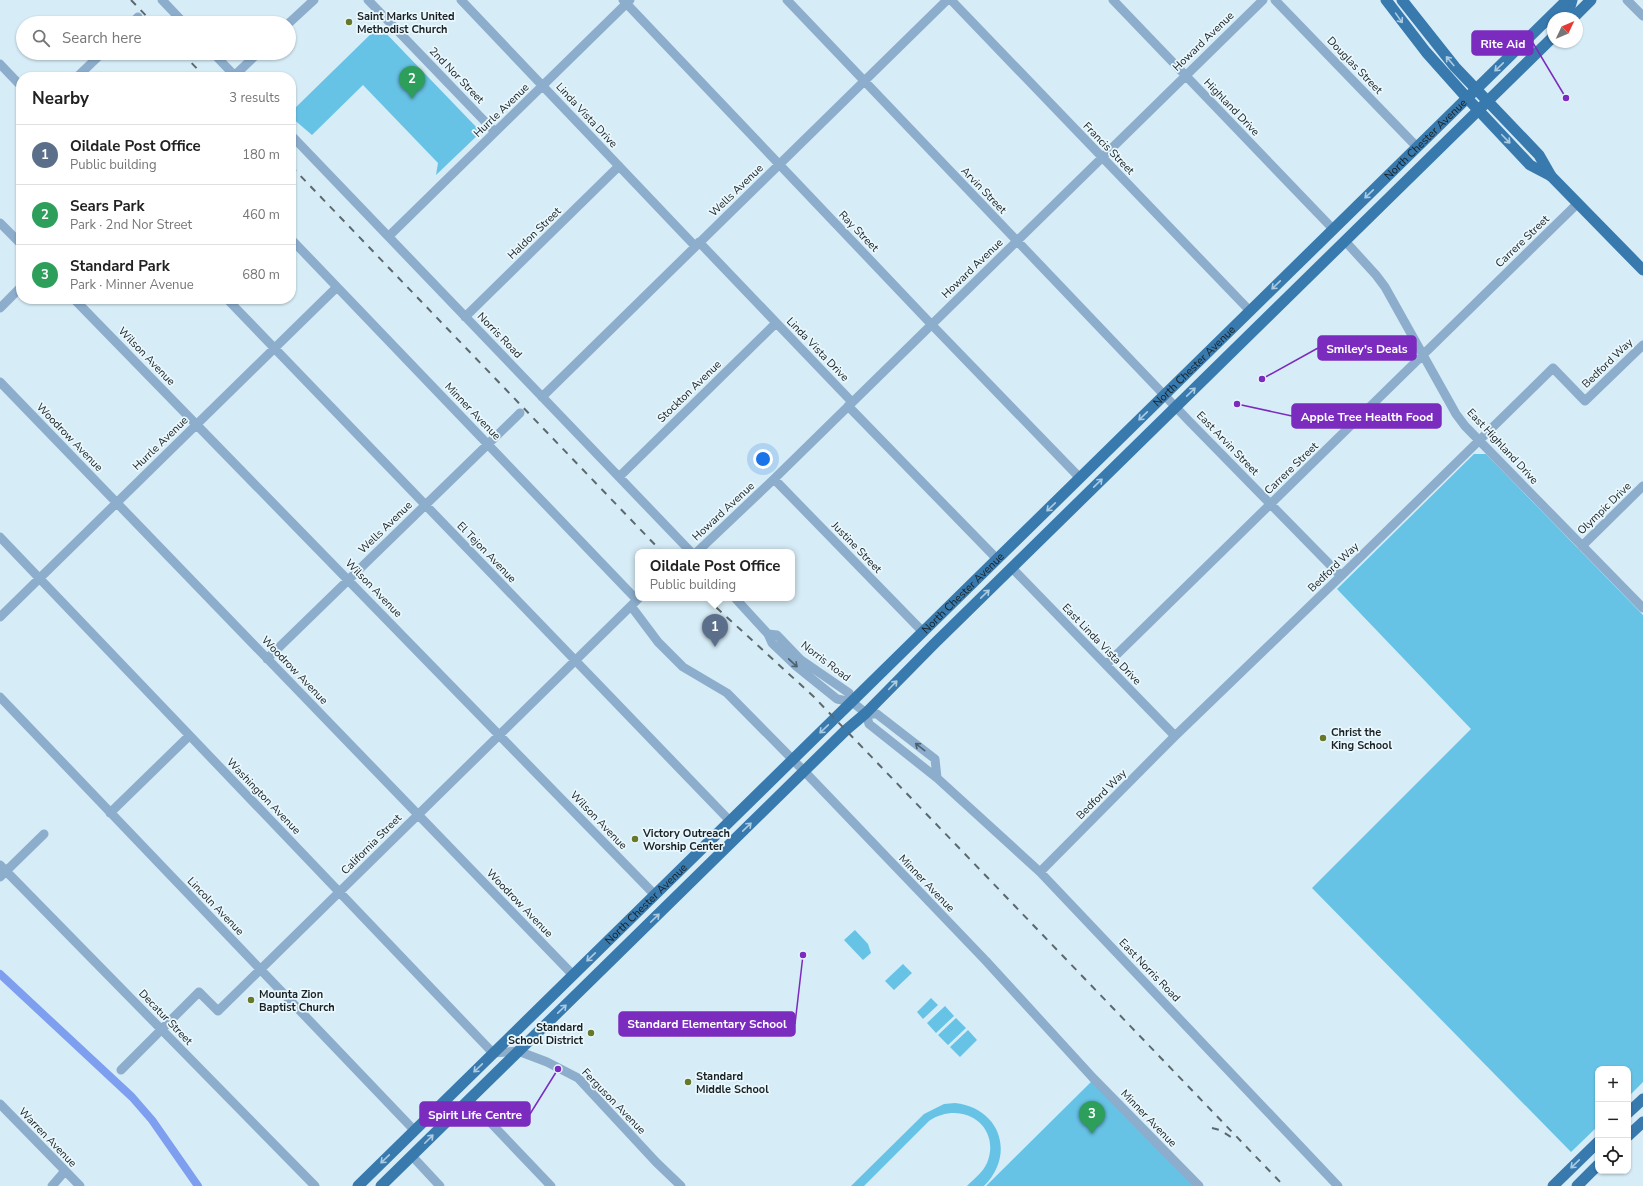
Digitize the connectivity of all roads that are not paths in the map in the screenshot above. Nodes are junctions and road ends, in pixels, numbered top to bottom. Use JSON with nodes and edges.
{"nodes":[{"id":1,"x":162,"y":0,"type":"edge"},
{"id":2,"x":314,"y":0,"type":"edge"},
{"id":3,"x":368,"y":0,"type":"edge"},
{"id":4,"x":460,"y":0,"type":"edge"},
{"id":5,"x":787,"y":0,"type":"edge"},
{"id":6,"x":947,"y":0,"type":"edge"},
{"id":7,"x":951,"y":0,"type":"edge"},
{"id":8,"x":1113,"y":0,"type":"edge"},
{"id":9,"x":1263,"y":0,"type":"edge"},
{"id":10,"x":1275,"y":0,"type":"edge"},
{"id":11,"x":1386,"y":0,"type":"edge"},
{"id":12,"x":1402,"y":0,"type":"edge"},
{"id":13,"x":1567,"y":0,"type":"edge"},
{"id":14,"x":1572,"y":0,"type":"edge"},
{"id":15,"x":1591,"y":0,"type":"edge"},
{"id":16,"x":1627,"y":0,"type":"edge"},
{"id":17,"x":626,"y":1,"type":"edge"},
{"id":18,"x":1567,"y":12,"type":"edge"},
{"id":19,"x":1578,"y":12,"type":"edge"},
{"id":20,"x":177,"y":16,"type":"edge"},
{"id":21,"x":1643,"y":16,"type":"edge"},
{"id":22,"x":296,"y":17,"type":"edge"},
{"id":23,"x":1547,"y":41,"type":"edge"},
{"id":24,"x":1547,"y":43,"type":"edge"},
{"id":25,"x":1542,"y":48,"type":"junction"},
{"id":26,"x":95,"y":60,"type":"edge"},
{"id":27,"x":219,"y":60,"type":"edge"},
{"id":28,"x":251,"y":60,"type":"edge"},
{"id":29,"x":0,"y":64,"type":"edge"},
{"id":30,"x":82,"y":72,"type":"edge"},
{"id":31,"x":230,"y":72,"type":"edge"},
{"id":32,"x":238,"y":72,"type":"edge"},
{"id":33,"x":1185,"y":76,"type":"junction"},
{"id":34,"x":16,"y":81,"type":"edge"},
{"id":35,"x":864,"y":81,"type":"junction"},
{"id":36,"x":543,"y":86,"type":"junction"},
{"id":37,"x":1482,"y":96,"type":"junction"},
{"id":38,"x":1473,"y":105,"type":"junction"},
{"id":39,"x":495,"y":132,"type":"junction"},
{"id":40,"x":296,"y":140,"type":"edge"},
{"id":41,"x":1417,"y":147,"type":"junction"},
{"id":42,"x":1102,"y":158,"type":"junction"},
{"id":43,"x":779,"y":164,"type":"junction"},
{"id":44,"x":619,"y":166,"type":"junction"},
{"id":45,"x":1551,"y":176,"type":"junction"},
{"id":46,"x":1578,"y":204,"type":"junction"},
{"id":47,"x":0,"y":223,"type":"edge"},
{"id":48,"x":1333,"y":229,"type":"junction"},
{"id":49,"x":389,"y":236,"type":"junction"},
{"id":50,"x":16,"y":239,"type":"edge"},
{"id":51,"x":1016,"y":241,"type":"junction"},
{"id":52,"x":1345,"y":241,"type":"junction"},
{"id":53,"x":296,"y":244,"type":"edge"},
{"id":54,"x":697,"y":244,"type":"junction"},
{"id":55,"x":1320,"y":266,"type":"junction"},
{"id":56,"x":1643,"y":270,"type":"edge"},
{"id":57,"x":337,"y":287,"type":"junction"},
{"id":58,"x":16,"y":292,"type":"edge"},
{"id":59,"x":79,"y":304,"type":"edge"},
{"id":60,"x":232,"y":304,"type":"edge"},
{"id":61,"x":0,"y":308,"type":"edge"},
{"id":62,"x":1250,"y":312,"type":"junction"},
{"id":63,"x":465,"y":317,"type":"junction"},
{"id":64,"x":776,"y":323,"type":"junction"},
{"id":65,"x":931,"y":324,"type":"junction"},
{"id":66,"x":1643,"y":344,"type":"edge"},
{"id":67,"x":275,"y":348,"type":"junction"},
{"id":68,"x":1423,"y":355,"type":"junction"},
{"id":69,"x":0,"y":382,"type":"edge"},
{"id":70,"x":1165,"y":395,"type":"junction"},
{"id":71,"x":542,"y":397,"type":"junction"},
{"id":72,"x":850,"y":404,"type":"junction"},
{"id":73,"x":1176,"y":407,"type":"junction"},
{"id":74,"x":520,"y":413,"type":"dead end"},
{"id":75,"x":197,"y":424,"type":"junction"},
{"id":76,"x":1479,"y":441,"type":"junction"},
{"id":77,"x":487,"y":444,"type":"junction"},
{"id":78,"x":619,"y":477,"type":"junction"},
{"id":79,"x":1080,"y":478,"type":"junction"},
{"id":80,"x":774,"y":479,"type":"junction"},
{"id":81,"x":1643,"y":486,"type":"edge"},
{"id":82,"x":117,"y":503,"type":"junction"},
{"id":83,"x":1271,"y":504,"type":"junction"},
{"id":84,"x":425,"y":505,"type":"junction"},
{"id":85,"x":1020,"y":536,"type":"junction"},
{"id":86,"x":0,"y":537,"type":"edge"},
{"id":87,"x":1582,"y":546,"type":"junction"},
{"id":88,"x":688,"y":549,"type":"edge"},
{"id":89,"x":699,"y":549,"type":"edge"},
{"id":90,"x":997,"y":559,"type":"junction"},
{"id":91,"x":1012,"y":568,"type":"junction"},
{"id":92,"x":1341,"y":576,"type":"junction"},
{"id":93,"x":39,"y":578,"type":"junction"},
{"id":94,"x":349,"y":579,"type":"junction"},
{"id":95,"x":635,"y":600,"type":"edge"},
{"id":96,"x":636,"y":601,"type":"edge"},
{"id":97,"x":738,"y":601,"type":"edge"},
{"id":98,"x":1643,"y":608,"type":"edge"},
{"id":99,"x":0,"y":617,"type":"edge"},
{"id":100,"x":922,"y":632,"type":"junction"},
{"id":101,"x":267,"y":659,"type":"junction"},
{"id":102,"x":575,"y":661,"type":"junction"},
{"id":103,"x":1106,"y":666,"type":"junction"},
{"id":104,"x":0,"y":697,"type":"edge"},
{"id":105,"x":852,"y":702,"type":"junction"},
{"id":106,"x":866,"y":713,"type":"junction"},
{"id":107,"x":499,"y":735,"type":"junction"},
{"id":108,"x":189,"y":736,"type":"junction"},
{"id":109,"x":1175,"y":736,"type":"junction"},
{"id":110,"x":793,"y":760,"type":"junction"},
{"id":111,"x":804,"y":771,"type":"junction"},
{"id":112,"x":937,"y":778,"type":"junction"},
{"id":113,"x":110,"y":813,"type":"junction"},
{"id":114,"x":418,"y":815,"type":"junction"},
{"id":115,"x":730,"y":821,"type":"junction"},
{"id":116,"x":44,"y":834,"type":"dead end"},
{"id":117,"x":2,"y":871,"type":"edge"},
{"id":118,"x":1040,"y":872,"type":"junction"},
{"id":119,"x":339,"y":893,"type":"junction"},
{"id":120,"x":655,"y":894,"type":"junction"},
{"id":121,"x":260,"y":970,"type":"junction"},
{"id":122,"x":573,"y":975,"type":"junction"},
{"id":123,"x":162,"y":1030,"type":"junction"},
{"id":124,"x":518,"y":1051,"type":"junction"},
{"id":125,"x":493,"y":1053,"type":"junction"},
{"id":126,"x":121,"y":1070,"type":"dead end"},
{"id":127,"x":1643,"y":1099,"type":"edge"},
{"id":128,"x":469,"y":1100,"type":"junction"},
{"id":129,"x":0,"y":1104,"type":"edge"},
{"id":130,"x":1631,"y":1110,"type":"edge"},
{"id":131,"x":425,"y":1120,"type":"junction"},
{"id":132,"x":1643,"y":1122,"type":"edge"},
{"id":133,"x":414,"y":1130,"type":"junction"},
{"id":134,"x":1631,"y":1133,"type":"edge"},
{"id":135,"x":1595,"y":1145,"type":"edge"},
{"id":136,"x":412,"y":1156,"type":"junction"},
{"id":137,"x":1595,"y":1168,"type":"edge"},
{"id":138,"x":65,"y":1172,"type":"junction"},
{"id":139,"x":52,"y":1186,"type":"edge"},
{"id":140,"x":80,"y":1186,"type":"edge"},
{"id":141,"x":314,"y":1186,"type":"edge"},
{"id":142,"x":358,"y":1186,"type":"edge"},
{"id":143,"x":381,"y":1186,"type":"edge"},
{"id":144,"x":440,"y":1186,"type":"edge"},
{"id":145,"x":551,"y":1186,"type":"edge"},
{"id":146,"x":682,"y":1186,"type":"edge"},
{"id":147,"x":1199,"y":1186,"type":"edge"},
{"id":148,"x":1338,"y":1186,"type":"edge"},
{"id":149,"x":1553,"y":1186,"type":"edge"},
{"id":150,"x":1577,"y":1186,"type":"edge"}],
"edges":[{"from":1,"to":20,"type":"street"},
{"from":2,"to":22,"type":"street"},
{"from":3,"to":39,"type":"street","name":"2nd Nor Street"},
{"from":4,"to":36,"type":"street","name":"Linda Vista Drive"},
{"from":5,"to":35,"type":"street","name":"Arvin Street"},
{"from":6,"to":35,"type":"street","name":"Wells Avenue"},
{"from":7,"to":42,"type":"street","name":"Francis Street"},
{"from":8,"to":33,"type":"street","name":"Highland Drive"},
{"from":9,"to":33,"type":"street","name":"Howard Avenue"},
{"from":10,"to":41,"type":"street","name":"Douglas Street"},
{"from":11,"to":38,"type":"main road","one_way":true},
{"from":37,"to":12,"type":"main road","one_way":true},
{"from":13,"to":37,"type":"main road","name":"North Chester Avenue","one_way":true},
{"from":14,"to":18,"type":"main road"},
{"from":15,"to":19,"type":"main road"},
{"from":16,"to":21,"type":"street"},
{"from":17,"to":36,"type":"street","name":"Hurrle Avenue"},
{"from":17,"to":43,"type":"street","name":"Ray Street"},
{"from":23,"to":25,"type":"main road"},
{"from":24,"to":25,"type":"main road","name":"North Chester Avenue"},
{"from":25,"to":37,"type":"main road","name":"North Chester Avenue"},
{"from":26,"to":30,"type":"street"},
{"from":27,"to":31,"type":"street"},
{"from":28,"to":32,"type":"street"},
{"from":29,"to":34,"type":"street"},
{"from":33,"to":42,"type":"street","name":"Howard Avenue"},
{"from":33,"to":48,"type":"street","name":"Highland Drive"},
{"from":35,"to":43,"type":"street","name":"Wells Avenue"},
{"from":35,"to":51,"type":"street","name":"Arvin Street"},
{"from":36,"to":39,"type":"street","name":"Hurrle Avenue"},
{"from":36,"to":44,"type":"street","name":"Linda Vista Drive"},
{"from":37,"to":38,"type":"main road","name":"North Chester Avenue"},
{"from":37,"to":38,"type":"main road","name":"North Chester Avenue"},
{"from":37,"to":45,"type":"main road"},
{"from":38,"to":41,"type":"main road","name":"North Chester Avenue"},
{"from":38,"to":45,"type":"main road","one_way":true},
{"from":38,"to":52,"type":"main road","name":"North Chester Avenue"},
{"from":39,"to":49,"type":"street","name":"Hurrle Avenue"},
{"from":40,"to":49,"type":"street","name":"Norris Road"},
{"from":41,"to":48,"type":"main road","name":"North Chester Avenue","one_way":true},
{"from":42,"to":51,"type":"street","name":"Howard Avenue"},
{"from":42,"to":62,"type":"street","name":"Francis Street"},
{"from":43,"to":54,"type":"street","name":"Wells Avenue"},
{"from":43,"to":65,"type":"street","name":"Ray Street"},
{"from":44,"to":54,"type":"street","name":"Linda Vista Drive"},
{"from":44,"to":63,"type":"street","name":"Haldon Street"},
{"from":45,"to":46,"type":"main road"},
{"from":46,"to":56,"type":"main road"},
{"from":46,"to":68,"type":"street","name":"Carrere Street"},
{"from":47,"to":50,"type":"street"},
{"from":48,"to":55,"type":"main road"},
{"from":48,"to":62,"type":"main road","name":"North Chester Avenue","one_way":true},
{"from":49,"to":63,"type":"street","name":"Norris Road"},
{"from":51,"to":65,"type":"street","name":"Howard Avenue"},
{"from":51,"to":70,"type":"street","name":"Arvin Street"},
{"from":52,"to":55,"type":"main road","name":"North Chester Avenue"},
{"from":52,"to":68,"type":"street","name":"East Highland Drive"},
{"from":53,"to":57,"type":"street","name":"Minner Avenue"},
{"from":54,"to":64,"type":"street","name":"Linda Vista Drive"},
{"from":54,"to":71,"type":"street","name":"Wells Avenue"},
{"from":73,"to":55,"type":"main road","name":"North Chester Avenue","one_way":true},
{"from":57,"to":67,"type":"street","name":"Hurrle Avenue"},
{"from":57,"to":77,"type":"street","name":"Minner Avenue"},
{"from":58,"to":61,"type":"street"},
{"from":59,"to":75,"type":"street","name":"Wilson Avenue"},
{"from":60,"to":67,"type":"street","name":"El Tejon Avenue"},
{"from":62,"to":70,"type":"main road","name":"North Chester Avenue"},
{"from":63,"to":71,"type":"street","name":"Norris Road"},
{"from":64,"to":72,"type":"street","name":"Linda Vista Drive"},
{"from":64,"to":78,"type":"street","name":"Stockton Avenue"},
{"from":65,"to":72,"type":"street","name":"Howard Avenue"},
{"from":65,"to":79,"type":"street","name":"Ray Street"},
{"from":66,"to":76,"type":"street","name":"Bedford Way"},
{"from":67,"to":75,"type":"street","name":"Hurrle Avenue"},
{"from":67,"to":84,"type":"street","name":"El Tejon Avenue"},
{"from":68,"to":76,"type":"street","name":"East Highland Drive"},
{"from":68,"to":83,"type":"street","name":"Carrere Street"},
{"from":69,"to":82,"type":"street","name":"Woodrow Avenue"},
{"from":70,"to":73,"type":"street","name":"East Arvin Street"},
{"from":70,"to":79,"type":"main road","name":"North Chester Avenue","one_way":true},
{"from":71,"to":78,"type":"street","name":"Norris Road"},
{"from":72,"to":80,"type":"street","name":"Howard Avenue"},
{"from":72,"to":90,"type":"street","name":"Linda Vista Drive"},
{"from":73,"to":83,"type":"street","name":"East Arvin Street"},
{"from":91,"to":73,"type":"main road","name":"North Chester Avenue","one_way":true},
{"from":74,"to":77,"type":"street","name":"Wells Avenue"},
{"from":75,"to":82,"type":"street","name":"Hurrle Avenue"},
{"from":75,"to":94,"type":"street","name":"Wilson Avenue"},
{"from":76,"to":87,"type":"street","name":"East Highland Drive"},
{"from":76,"to":92,"type":"street","name":"Bedford Way"},
{"from":77,"to":84,"type":"street","name":"Wells Avenue"},
{"from":77,"to":95,"type":"street","name":"Minner Avenue"},
{"from":78,"to":88,"type":"street","name":"Norris Road"},
{"from":79,"to":85,"type":"main road","name":"North Chester Avenue","one_way":true},
{"from":80,"to":89,"type":"street","name":"Howard Avenue"},
{"from":80,"to":100,"type":"street","name":"Justine Street"},
{"from":81,"to":87,"type":"street","name":"Olympic Drive"},
{"from":82,"to":93,"type":"street","name":"Hurrle Avenue"},
{"from":82,"to":101,"type":"street","name":"Woodrow Avenue"},
{"from":83,"to":92,"type":"street","name":"East Arvin Street"},
{"from":83,"to":103,"type":"street","name":"Carrere Street"},
{"from":84,"to":94,"type":"street","name":"Wells Avenue"},
{"from":84,"to":102,"type":"street","name":"El Tejon Avenue"},
{"from":85,"to":90,"type":"main road","name":"North Chester Avenue"},
{"from":85,"to":91,"type":"main road"},
{"from":86,"to":93,"type":"street","name":"Washington Avenue"},
{"from":87,"to":98,"type":"street","name":"East Highland Drive"},
{"from":90,"to":100,"type":"main road","name":"North Chester Avenue"},
{"from":91,"to":103,"type":"street","name":"East Linda Vista Drive"},
{"from":106,"to":91,"type":"main road","name":"North Chester Avenue","one_way":true},
{"from":92,"to":109,"type":"street","name":"Bedford Way"},
{"from":93,"to":99,"type":"street","name":"Hurrle Avenue"},
{"from":93,"to":108,"type":"street","name":"Washington Avenue"},
{"from":94,"to":101,"type":"street","name":"Wells Avenue"},
{"from":94,"to":107,"type":"street","name":"Wilson Avenue"},
{"from":96,"to":102,"type":"street","name":"California Street"},
{"from":96,"to":110,"type":"street","name":"Minner Avenue"},
{"from":97,"to":105,"type":"street","name":"Norris Road"},
{"from":100,"to":105,"type":"main road","name":"North Chester Avenue"},
{"from":101,"to":114,"type":"street","name":"Woodrow Avenue"},
{"from":102,"to":107,"type":"street","name":"California Street"},
{"from":102,"to":115,"type":"street","name":"El Tejon Avenue"},
{"from":103,"to":109,"type":"street","name":"East Linda Vista Drive"},
{"from":104,"to":113,"type":"street","name":"Lincoln Avenue"},
{"from":105,"to":106,"type":"street","name":"East Norris Road"},
{"from":105,"to":110,"type":"main road","name":"North Chester Avenue","one_way":true},
{"from":106,"to":111,"type":"main road","name":"North Chester Avenue"},
{"from":106,"to":112,"type":"street","name":"East Norris Road"},
{"from":112,"to":106,"type":"street","name":"East Norris Road","one_way":true},
{"from":107,"to":114,"type":"street","name":"California Street"},
{"from":107,"to":120,"type":"street","name":"Wilson Avenue"},
{"from":108,"to":113,"type":"street"},
{"from":108,"to":119,"type":"street","name":"Washington Avenue"},
{"from":109,"to":118,"type":"street","name":"Bedford Way"},
{"from":110,"to":111,"type":"street","name":"Minner Avenue"},
{"from":110,"to":115,"type":"main road","name":"North Chester Avenue"},
{"from":124,"to":111,"type":"main road","name":"North Chester Avenue","one_way":true},
{"from":111,"to":147,"type":"street","name":"Minner Avenue"},
{"from":112,"to":118,"type":"street","name":"East Norris Road"},
{"from":113,"to":121,"type":"street","name":"Lincoln Avenue"},
{"from":114,"to":119,"type":"street","name":"California Street"},
{"from":114,"to":122,"type":"street","name":"Woodrow Avenue"},
{"from":115,"to":120,"type":"main road","name":"North Chester Avenue"},
{"from":116,"to":117,"type":"street"},
{"from":117,"to":123,"type":"street","name":"Decatur Street"},
{"from":118,"to":148,"type":"street","name":"East Norris Road"},
{"from":119,"to":121,"type":"street","name":"California Street"},
{"from":119,"to":125,"type":"street","name":"Washington Avenue"},
{"from":120,"to":122,"type":"main road","name":"North Chester Avenue","one_way":true},
{"from":121,"to":123,"type":"street","name":"California Street"},
{"from":121,"to":133,"type":"street","name":"Lincoln Avenue"},
{"from":122,"to":125,"type":"main road","name":"North Chester Avenue"},
{"from":123,"to":126,"type":"street","name":"California Street"},
{"from":123,"to":141,"type":"street","name":"Decatur Street"},
{"from":124,"to":125,"type":"street"},
{"from":124,"to":128,"type":"main road","name":"North Chester Avenue"},
{"from":124,"to":146,"type":"street","name":"Ferguson Avenue"},
{"from":125,"to":131,"type":"main road","name":"North Chester Avenue","one_way":true},
{"from":127,"to":130,"type":"main road"},
{"from":136,"to":128,"type":"main road","name":"North Chester Avenue","one_way":true},
{"from":128,"to":145,"type":"street"},
{"from":129,"to":138,"type":"street","name":"Warren Avenue"},
{"from":131,"to":133,"type":"main road","name":"North Chester Avenue"},
{"from":131,"to":136,"type":"main road"},
{"from":132,"to":134,"type":"main road"},
{"from":133,"to":142,"type":"main road","name":"North Chester Avenue","one_way":true},
{"from":135,"to":149,"type":"main road","one_way":true},
{"from":136,"to":143,"type":"main road","name":"North Chester Avenue"},
{"from":136,"to":144,"type":"street"},
{"from":137,"to":150,"type":"main road"},
{"from":138,"to":139,"type":"street"},
{"from":138,"to":140,"type":"street","name":"Warren Avenue"}]}
